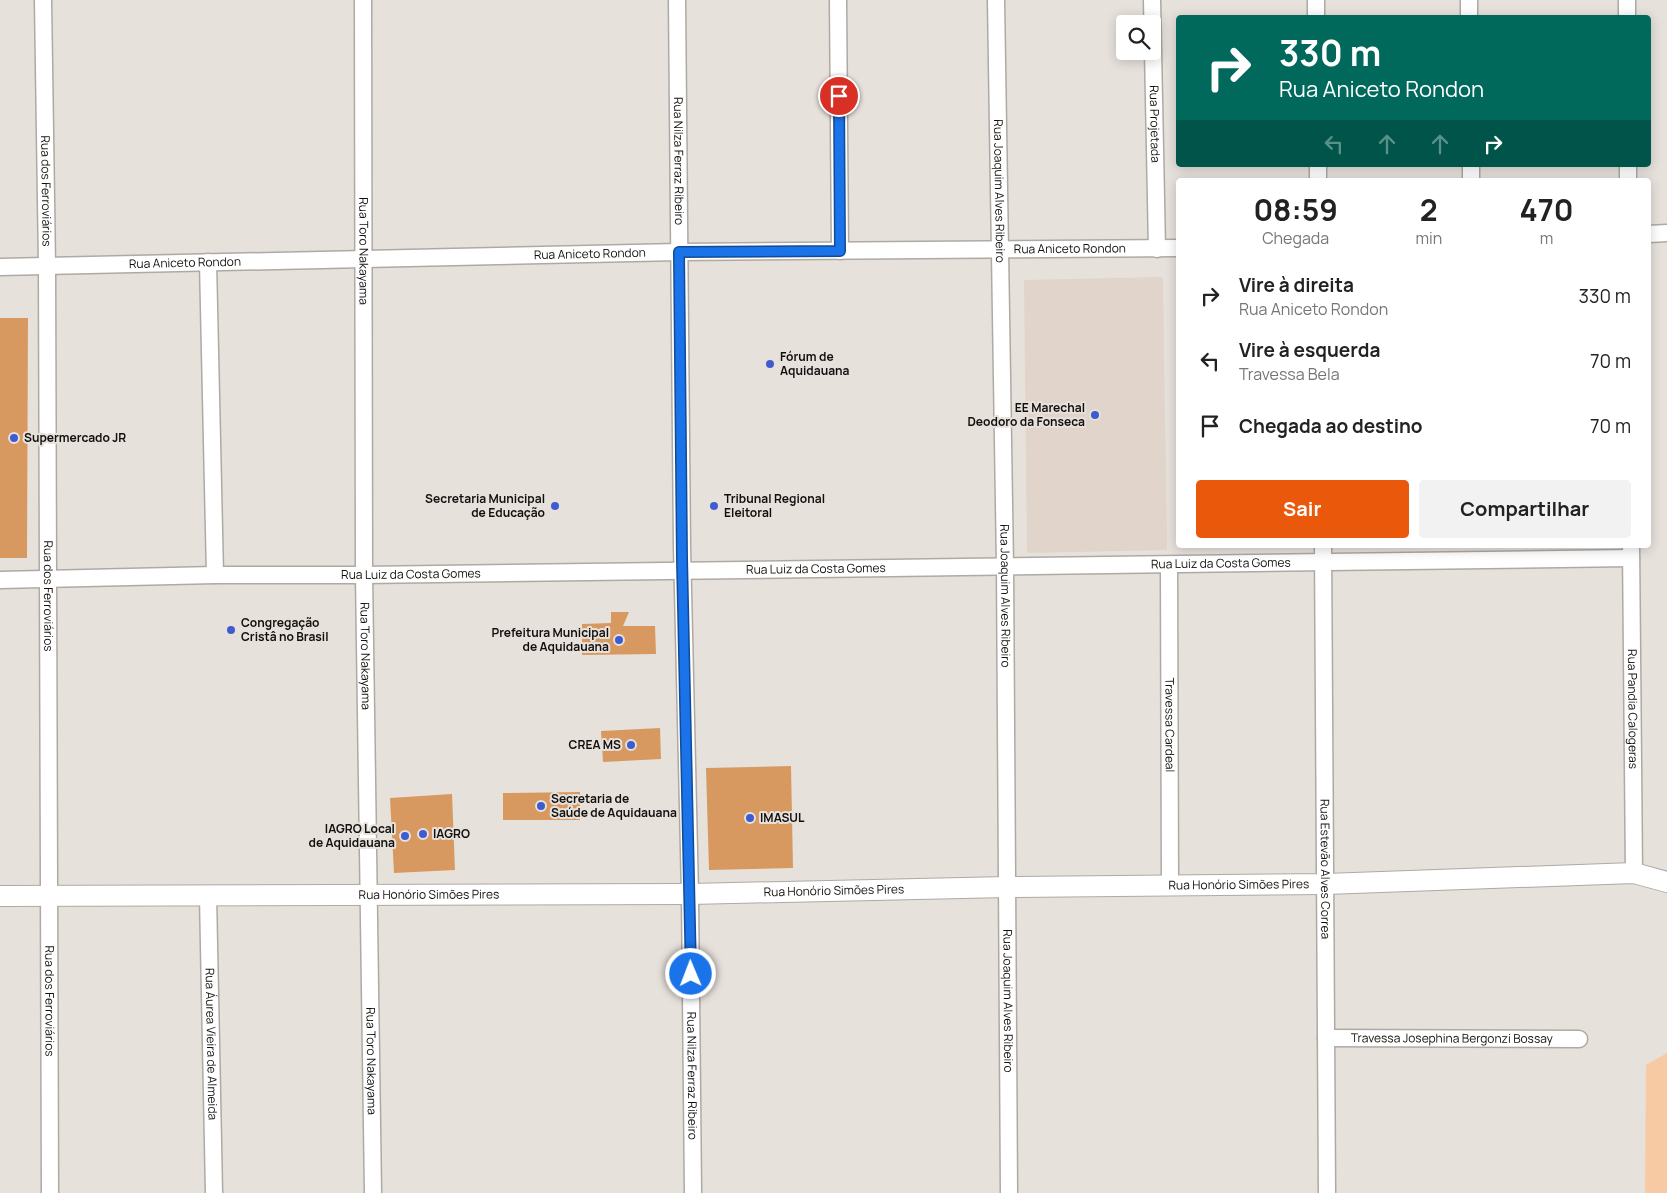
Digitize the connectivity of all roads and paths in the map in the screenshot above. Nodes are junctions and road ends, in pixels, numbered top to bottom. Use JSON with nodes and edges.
{"nodes":[{"id":1,"x":43,"y":0,"type":"edge"},
{"id":2,"x":363,"y":0,"type":"edge"},
{"id":3,"x":677,"y":0,"type":"edge"},
{"id":4,"x":838,"y":0,"type":"edge"},
{"id":5,"x":996,"y":0,"type":"edge"},
{"id":6,"x":1152,"y":0,"type":"edge"},
{"id":7,"x":1316,"y":0,"type":"edge"},
{"id":8,"x":1469,"y":0,"type":"edge"},
{"id":9,"x":1627,"y":0,"type":"edge"},
{"id":10,"x":1316,"y":15,"type":"edge"},
{"id":11,"x":1469,"y":15,"type":"edge"},
{"id":12,"x":1627,"y":15,"type":"edge"},
{"id":13,"x":1667,"y":233,"type":"edge"},
{"id":14,"x":1651,"y":234,"type":"edge"},
{"id":15,"x":1176,"y":248,"type":"edge"},
{"id":16,"x":1157,"y":249,"type":"junction"},
{"id":17,"x":1000,"y":250,"type":"junction"},
{"id":18,"x":840,"y":251,"type":"junction"},
{"id":19,"x":679,"y":252,"type":"junction"},
{"id":20,"x":364,"y":258,"type":"junction"},
{"id":21,"x":208,"y":262,"type":"junction"},
{"id":22,"x":47,"y":266,"type":"junction"},
{"id":23,"x":0,"y":267,"type":"edge"},
{"id":24,"x":1323,"y":548,"type":"edge"},
{"id":25,"x":1631,"y":552,"type":"edge"},
{"id":26,"x":1474,"y":553,"type":"edge"},
{"id":27,"x":1323,"y":562,"type":"junction"},
{"id":28,"x":1169,"y":565,"type":"junction"},
{"id":29,"x":1005,"y":567,"type":"junction"},
{"id":30,"x":682,"y":571,"type":"junction"},
{"id":31,"x":215,"y":575,"type":"junction"},
{"id":32,"x":364,"y":575,"type":"junction"},
{"id":33,"x":49,"y":579,"type":"junction"},
{"id":34,"x":0,"y":580,"type":"edge"},
{"id":35,"x":1634,"y":872,"type":"junction"},
{"id":36,"x":1667,"y":882,"type":"edge"},
{"id":37,"x":1326,"y":884,"type":"junction"},
{"id":38,"x":1170,"y":886,"type":"junction"},
{"id":39,"x":1007,"y":887,"type":"junction"},
{"id":40,"x":690,"y":894,"type":"junction"},
{"id":41,"x":208,"y":895,"type":"junction"},
{"id":42,"x":369,"y":895,"type":"junction"},
{"id":43,"x":0,"y":896,"type":"edge"},
{"id":44,"x":49,"y":896,"type":"junction"},
{"id":45,"x":1326,"y":1038,"type":"junction"},
{"id":46,"x":1579,"y":1039,"type":"dead end"},
{"id":47,"x":50,"y":1193,"type":"edge"},
{"id":48,"x":214,"y":1193,"type":"edge"},
{"id":49,"x":373,"y":1193,"type":"edge"},
{"id":50,"x":693,"y":1193,"type":"edge"},
{"id":51,"x":1009,"y":1193,"type":"edge"},
{"id":52,"x":1327,"y":1193,"type":"edge"}],
"edges":[{"from":1,"to":22,"type":"street","name":"Rua dos Ferroviários"},
{"from":2,"to":20,"type":"street","name":"Rua Toro Nakayama"},
{"from":3,"to":19,"type":"street","name":"Rua Nilza Ferraz Ribeiro"},
{"from":4,"to":18,"type":"street"},
{"from":5,"to":17,"type":"street","name":"Rua Joaquim Alves Ribeiro"},
{"from":6,"to":16,"type":"street","name":"Rua Projetada"},
{"from":7,"to":10,"type":"street"},
{"from":8,"to":11,"type":"street"},
{"from":9,"to":12,"type":"street"},
{"from":13,"to":14,"type":"street"},
{"from":15,"to":16,"type":"street","name":"Rua Aniceto Rondon"},
{"from":16,"to":17,"type":"street","name":"Rua Aniceto Rondon"},
{"from":17,"to":18,"type":"street","name":"Rua Aniceto Rondon"},
{"from":17,"to":29,"type":"street","name":"Rua Joaquim Alves Ribeiro"},
{"from":18,"to":19,"type":"street","name":"Rua Aniceto Rondon"},
{"from":19,"to":20,"type":"street","name":"Rua Aniceto Rondon"},
{"from":19,"to":30,"type":"street","name":"Rua Nilza Ferraz Ribeiro"},
{"from":20,"to":21,"type":"street","name":"Rua Aniceto Rondon"},
{"from":20,"to":32,"type":"street","name":"Rua Toro Nakayama"},
{"from":21,"to":22,"type":"street","name":"Rua Aniceto Rondon"},
{"from":21,"to":31,"type":"street"},
{"from":22,"to":23,"type":"street","name":"Rua Aniceto Rondon"},
{"from":22,"to":33,"type":"street","name":"Rua dos Ferroviários"},
{"from":24,"to":27,"type":"street","name":"Rua Estevão Alves Correa"},
{"from":25,"to":26,"type":"street","name":"Rua Luiz da Costa Gomes"},
{"from":25,"to":35,"type":"street","name":"Rua Pandia Calogeras"},
{"from":26,"to":27,"type":"street","name":"Rua Luiz da Costa Gomes"},
{"from":27,"to":28,"type":"street","name":"Rua Luiz da Costa Gomes"},
{"from":27,"to":37,"type":"street","name":"Rua Estevão Alves Correa"},
{"from":28,"to":29,"type":"street","name":"Rua Luiz da Costa Gomes"},
{"from":28,"to":38,"type":"street","name":"Travessa Cardeal"},
{"from":29,"to":30,"type":"street","name":"Rua Luiz da Costa Gomes"},
{"from":29,"to":39,"type":"street","name":"Rua Joaquim Alves Ribeiro"},
{"from":30,"to":32,"type":"street","name":"Rua Luiz da Costa Gomes"},
{"from":30,"to":40,"type":"street","name":"Rua Nilza Ferraz Ribeiro"},
{"from":31,"to":32,"type":"street","name":"Rua Luiz da Costa Gomes"},
{"from":31,"to":33,"type":"street","name":"Rua Luiz da Costa Gomes"},
{"from":32,"to":42,"type":"street","name":"Rua Toro Nakayama"},
{"from":33,"to":34,"type":"street","name":"Rua Luiz da Costa Gomes"},
{"from":33,"to":44,"type":"street","name":"Rua dos Ferroviários"},
{"from":35,"to":36,"type":"main road","name":"Rua Honório Simões Pires"},
{"from":35,"to":37,"type":"main road","name":"Rua Honório Simões Pires"},
{"from":37,"to":38,"type":"main road","name":"Rua Honório Simões Pires"},
{"from":37,"to":45,"type":"street","name":"Rua Estevão Alves Correa"},
{"from":38,"to":39,"type":"main road","name":"Rua Honório Simões Pires"},
{"from":39,"to":40,"type":"main road","name":"Rua Honório Simões Pires"},
{"from":39,"to":51,"type":"street","name":"Rua Joaquim Alves Ribeiro"},
{"from":40,"to":42,"type":"main road","name":"Rua Honório Simões Pires"},
{"from":40,"to":50,"type":"street","name":"Rua Nilza Ferraz Ribeiro"},
{"from":41,"to":42,"type":"main road","name":"Rua Honório Simões Pires"},
{"from":41,"to":44,"type":"main road","name":"Rua Honório Simões Pires"},
{"from":41,"to":48,"type":"street","name":"Rua Áurea Vieira de Almeida"},
{"from":42,"to":49,"type":"street","name":"Rua Toro Nakayama"},
{"from":43,"to":44,"type":"main road","name":"Rua Honório Simões Pires"},
{"from":44,"to":47,"type":"street","name":"Rua dos Ferroviários"},
{"from":45,"to":46,"type":"street","name":"Travessa Josephina Bergonzi Bossay"},
{"from":45,"to":52,"type":"street","name":"Rua Estevão Alves Correa"}]}
